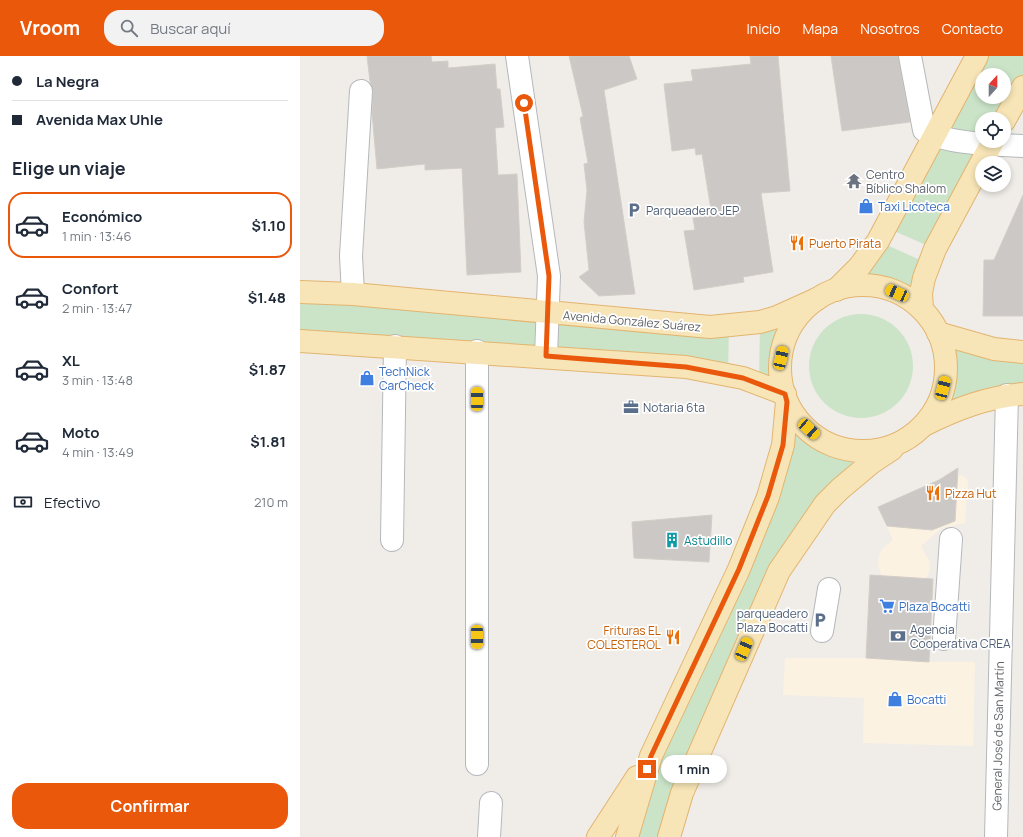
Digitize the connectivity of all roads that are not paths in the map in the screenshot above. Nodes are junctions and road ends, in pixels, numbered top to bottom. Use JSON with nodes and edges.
{"nodes":[{"id":1,"x":517,"y":56,"type":"edge"},
{"id":2,"x":910,"y":56,"type":"edge"},
{"id":3,"x":977,"y":56,"type":"edge"},
{"id":4,"x":1023,"y":87,"type":"edge"},
{"id":5,"x":361,"y":91,"type":"dead end"},
{"id":6,"x":1009,"y":112,"type":"edge"},
{"id":7,"x":934,"y":136,"type":"junction"},
{"id":8,"x":975,"y":141,"type":"edge"},
{"id":9,"x":1011,"y":145,"type":"edge"},
{"id":10,"x":1023,"y":146,"type":"edge"},
{"id":11,"x":989,"y":148,"type":"edge"},
{"id":12,"x":300,"y":292,"type":"edge"},
{"id":13,"x":353,"y":294,"type":"junction"},
{"id":14,"x":827,"y":294,"type":"junction"},
{"id":15,"x":922,"y":310,"type":"junction"},
{"id":16,"x":546,"y":313,"type":"junction"},
{"id":17,"x":938,"y":332,"type":"junction"},
{"id":18,"x":300,"y":340,"type":"edge"},
{"id":19,"x":395,"y":346,"type":"junction"},
{"id":20,"x":477,"y":352,"type":"junction"},
{"id":21,"x":1023,"y":352,"type":"edge"},
{"id":22,"x":546,"y":356,"type":"junction"},
{"id":23,"x":1015,"y":394,"type":"edge"},
{"id":24,"x":786,"y":398,"type":"junction"},
{"id":25,"x":916,"y":431,"type":"junction"},
{"id":26,"x":951,"y":539,"type":"dead end"},
{"id":27,"x":392,"y":540,"type":"dead end"},
{"id":28,"x":829,"y":589,"type":"dead end"},
{"id":29,"x":822,"y":631,"type":"dead end"},
{"id":30,"x":944,"y":639,"type":"dead end"},
{"id":31,"x":651,"y":756,"type":"junction"},
{"id":32,"x":477,"y":764,"type":"dead end"},
{"id":33,"x":491,"y":803,"type":"dead end"},
{"id":34,"x":489,"y":837,"type":"edge"},
{"id":35,"x":598,"y":837,"type":"edge"},
{"id":36,"x":627,"y":837,"type":"edge"},
{"id":37,"x":669,"y":837,"type":"edge"},
{"id":38,"x":996,"y":837,"type":"edge"}],
"edges":[{"from":1,"to":16,"type":"street"},
{"from":2,"to":7,"type":"street"},
{"from":3,"to":7,"type":"main road"},
{"from":4,"to":6,"type":"main road"},
{"from":5,"to":13,"type":"street"},
{"from":7,"to":8,"type":"street"},
{"from":7,"to":14,"type":"main road"},
{"from":9,"to":10,"type":"street"},
{"from":11,"to":15,"type":"main road"},
{"from":12,"to":13,"type":"main road","name":"Avenida González Suárez"},
{"from":13,"to":16,"type":"main road","name":"Avenida González Suárez"},
{"from":14,"to":15,"type":"main road"},
{"from":14,"to":16,"type":"main road","name":"Avenida González Suárez"},
{"from":14,"to":24,"type":"main road"},
{"from":15,"to":17,"type":"main road"},
{"from":16,"to":22,"type":"street"},
{"from":17,"to":21,"type":"main road"},
{"from":17,"to":25,"type":"main road"},
{"from":18,"to":19,"type":"main road"},
{"from":19,"to":20,"type":"main road"},
{"from":19,"to":27,"type":"street"},
{"from":20,"to":22,"type":"main road"},
{"from":20,"to":32,"type":"street"},
{"from":22,"to":24,"type":"main road"},
{"from":23,"to":25,"type":"main road"},
{"from":23,"to":38,"type":"street","name":"General José de San Martín"},
{"from":24,"to":25,"type":"main road"},
{"from":24,"to":31,"type":"main road"},
{"from":25,"to":37,"type":"main road"},
{"from":26,"to":30,"type":"street"},
{"from":28,"to":29,"type":"street"},
{"from":31,"to":35,"type":"main road"},
{"from":31,"to":36,"type":"main road"},
{"from":33,"to":34,"type":"street"}]}
